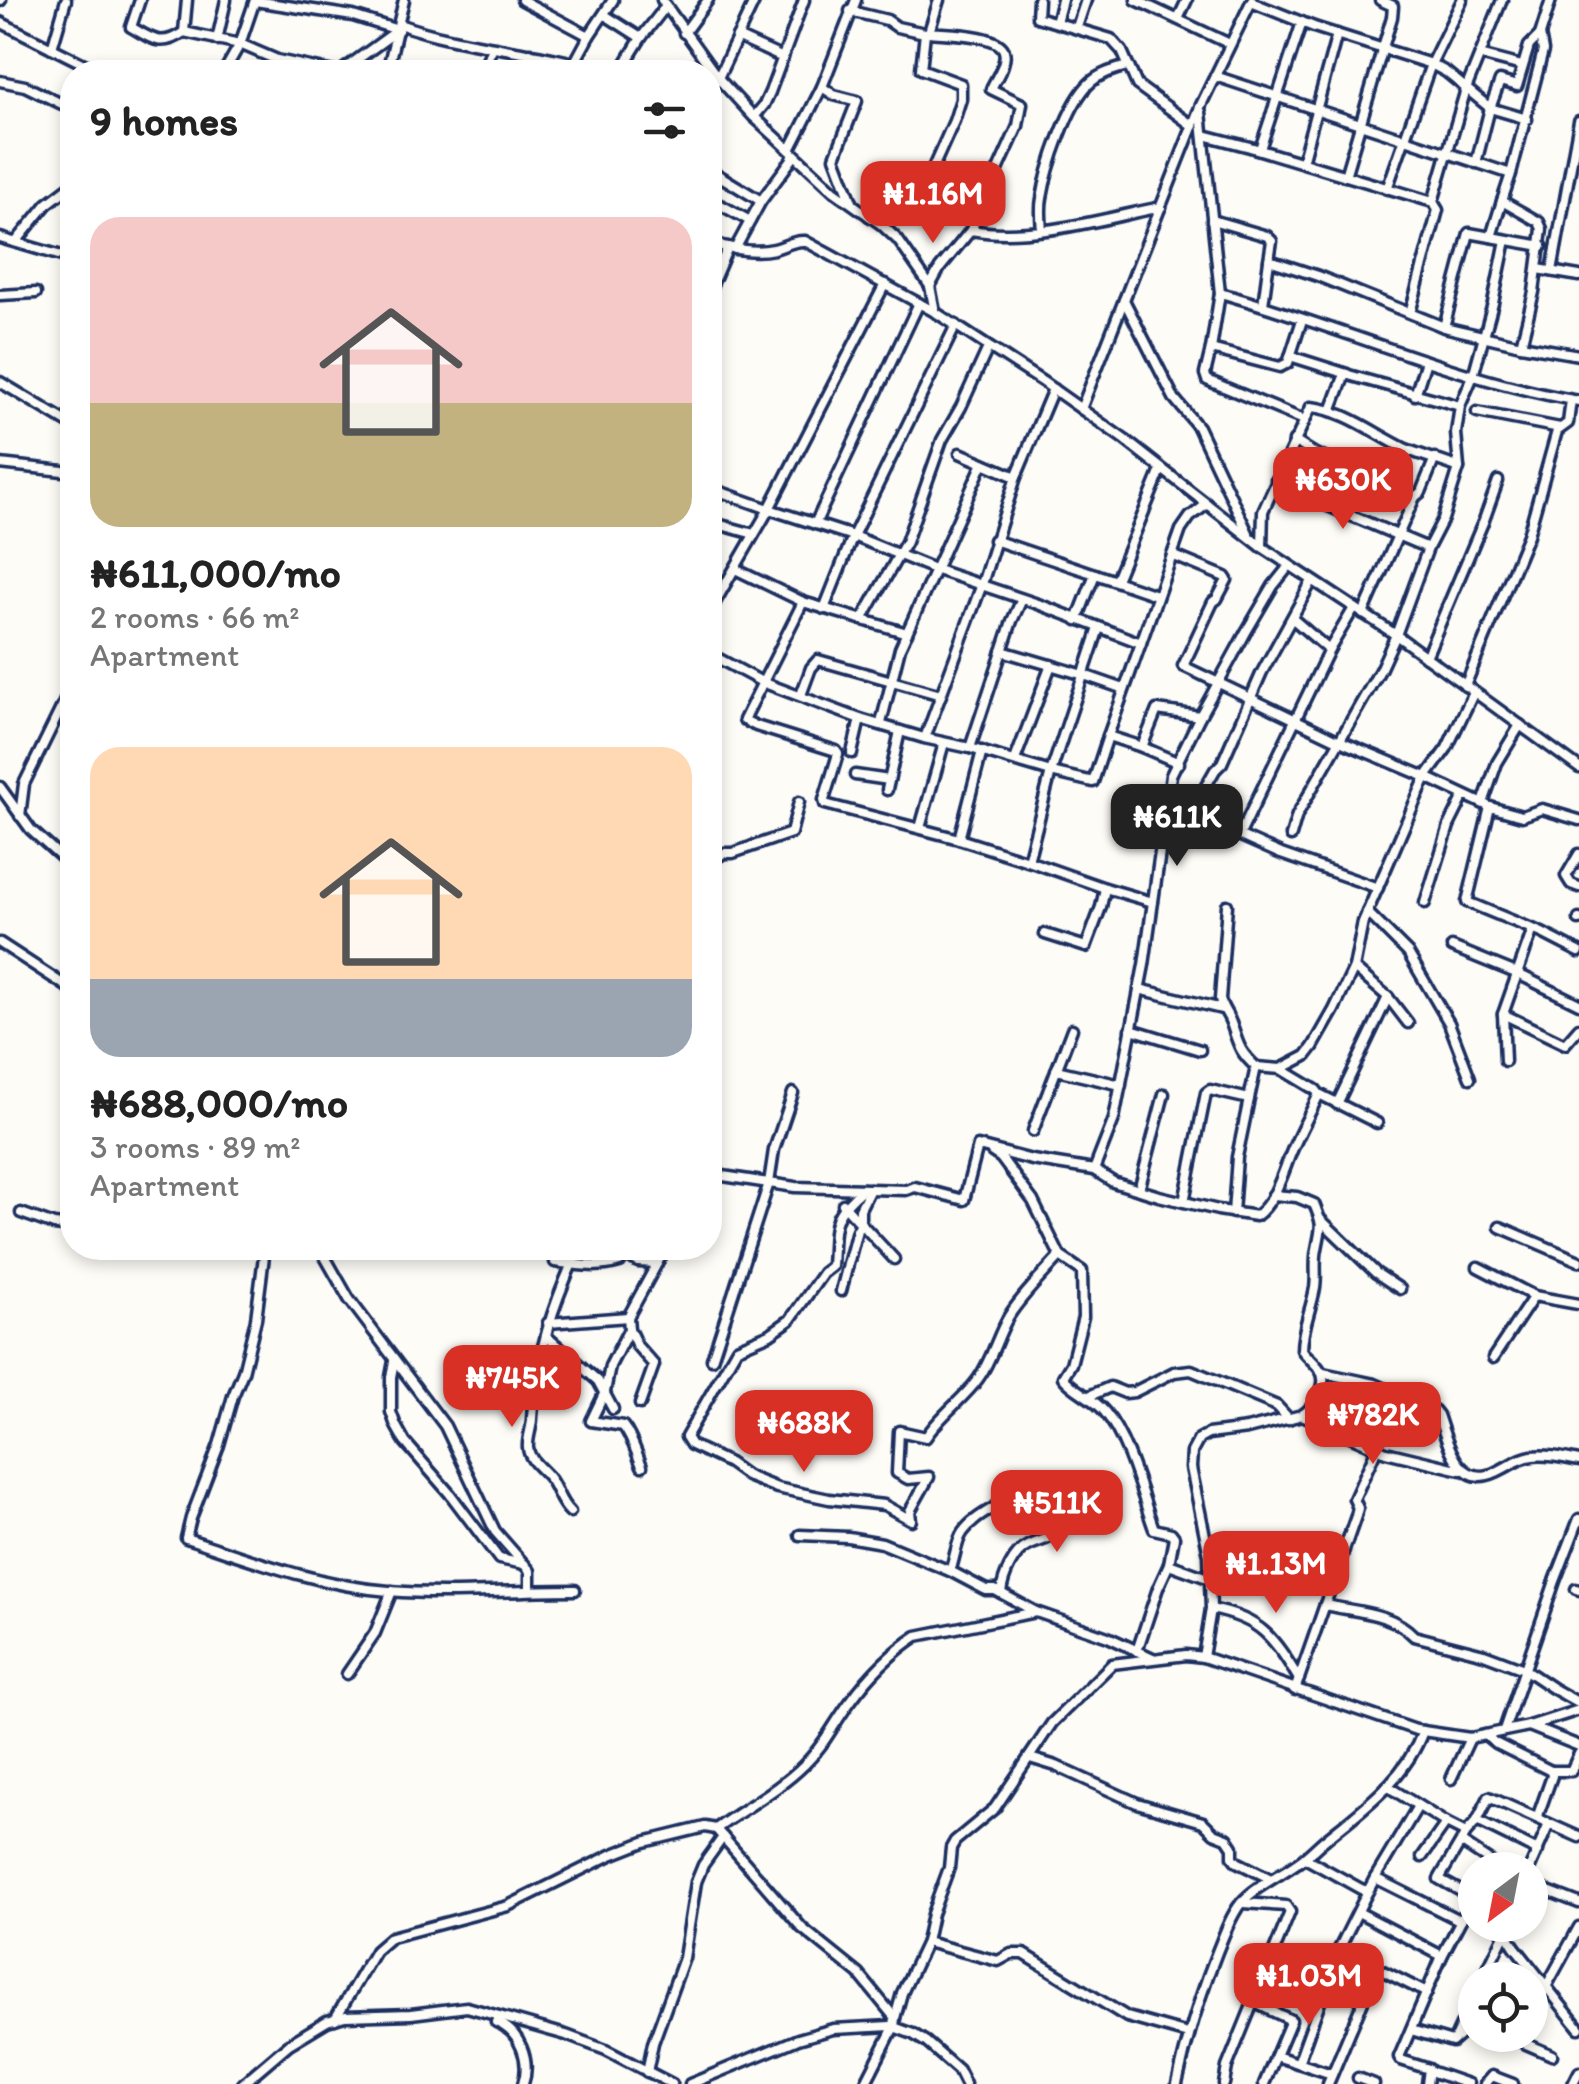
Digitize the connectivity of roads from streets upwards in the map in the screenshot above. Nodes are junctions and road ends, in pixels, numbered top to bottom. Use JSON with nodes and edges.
{"nodes":[{"id":1,"x":66,"y":0,"type":"edge"},
{"id":2,"x":140,"y":0,"type":"edge"},
{"id":3,"x":188,"y":0,"type":"edge"},
{"id":4,"x":226,"y":0,"type":"edge"},
{"id":5,"x":255,"y":0,"type":"edge"},
{"id":6,"x":404,"y":0,"type":"edge"},
{"id":7,"x":522,"y":0,"type":"edge"},
{"id":8,"x":612,"y":0,"type":"edge"},
{"id":9,"x":708,"y":0,"type":"edge"},
{"id":10,"x":754,"y":0,"type":"edge"},
{"id":11,"x":804,"y":0,"type":"edge"},
{"id":12,"x":856,"y":0,"type":"edge"},
{"id":13,"x":938,"y":0,"type":"edge"},
{"id":14,"x":1038,"y":0,"type":"edge"},
{"id":15,"x":1062,"y":0,"type":"edge"},
{"id":16,"x":1086,"y":0,"type":"edge"},
{"id":17,"x":1136,"y":0,"type":"edge"},
{"id":18,"x":1187,"y":0,"type":"edge"},
{"id":19,"x":1380,"y":0,"type":"edge"},
{"id":20,"x":1462,"y":0,"type":"edge"},
{"id":21,"x":1502,"y":0,"type":"edge"},
{"id":22,"x":1551,"y":0,"type":"edge"},
{"id":23,"x":1251,"y":1,"type":"edge"},
{"id":24,"x":664,"y":3,"type":"edge"},
{"id":25,"x":850,"y":11,"type":"junction"},
{"id":26,"x":605,"y":15,"type":"junction"},
{"id":27,"x":1178,"y":19,"type":"junction"},
{"id":28,"x":0,"y":22,"type":"edge"},
{"id":29,"x":1056,"y":22,"type":"junction"},
{"id":30,"x":1302,"y":22,"type":"junction"},
{"id":31,"x":398,"y":27,"type":"junction"},
{"id":32,"x":1077,"y":27,"type":"junction"},
{"id":33,"x":184,"y":32,"type":"junction"},
{"id":34,"x":684,"y":32,"type":"junction"},
{"id":35,"x":1337,"y":34,"type":"junction"},
{"id":36,"x":1540,"y":35,"type":"junction"},
{"id":37,"x":590,"y":36,"type":"junction"},
{"id":38,"x":737,"y":36,"type":"junction"},
{"id":39,"x":641,"y":38,"type":"junction"},
{"id":40,"x":217,"y":40,"type":"junction"},
{"id":41,"x":240,"y":44,"type":"junction"},
{"id":42,"x":1230,"y":44,"type":"junction"},
{"id":43,"x":52,"y":48,"type":"junction"},
{"id":44,"x":492,"y":48,"type":"junction"},
{"id":45,"x":1381,"y":48,"type":"junction"},
{"id":46,"x":530,"y":53,"type":"junction"},
{"id":47,"x":1480,"y":55,"type":"junction"},
{"id":48,"x":783,"y":58,"type":"junction"},
{"id":49,"x":76,"y":60,"type":"edge"},
{"id":50,"x":231,"y":60,"type":"edge"},
{"id":51,"x":277,"y":60,"type":"edge"},
{"id":52,"x":353,"y":60,"type":"edge"},
{"id":53,"x":390,"y":60,"type":"edge"},
{"id":54,"x":486,"y":60,"type":"edge"},
{"id":55,"x":528,"y":60,"type":"edge"},
{"id":56,"x":564,"y":60,"type":"edge"},
{"id":57,"x":575,"y":60,"type":"edge"},
{"id":58,"x":627,"y":60,"type":"edge"},
{"id":59,"x":705,"y":60,"type":"edge"},
{"id":60,"x":1431,"y":64,"type":"junction"},
{"id":61,"x":1127,"y":66,"type":"junction"},
{"id":62,"x":1522,"y":66,"type":"junction"},
{"id":63,"x":722,"y":69,"type":"edge"},
{"id":64,"x":1215,"y":76,"type":"junction"},
{"id":65,"x":0,"y":81,"type":"edge"},
{"id":66,"x":722,"y":82,"type":"edge"},
{"id":67,"x":822,"y":87,"type":"junction"},
{"id":68,"x":1466,"y":88,"type":"junction"},
{"id":69,"x":1277,"y":97,"type":"junction"},
{"id":70,"x":60,"y":103,"type":"edge"},
{"id":71,"x":1200,"y":108,"type":"junction"},
{"id":72,"x":1490,"y":108,"type":"junction"},
{"id":73,"x":1316,"y":110,"type":"junction"},
{"id":74,"x":754,"y":117,"type":"junction"},
{"id":75,"x":1526,"y":119,"type":"junction"},
{"id":76,"x":1579,"y":121,"type":"edge"},
{"id":77,"x":1359,"y":124,"type":"junction"},
{"id":78,"x":1193,"y":126,"type":"junction"},
{"id":79,"x":1204,"y":135,"type":"junction"},
{"id":80,"x":1404,"y":140,"type":"junction"},
{"id":81,"x":1260,"y":150,"type":"junction"},
{"id":82,"x":792,"y":153,"type":"junction"},
{"id":83,"x":1448,"y":155,"type":"junction"},
{"id":84,"x":1302,"y":162,"type":"junction"},
{"id":85,"x":1476,"y":163,"type":"junction"},
{"id":86,"x":1512,"y":174,"type":"junction"},
{"id":87,"x":1344,"y":176,"type":"junction"},
{"id":88,"x":722,"y":178,"type":"edge"},
{"id":89,"x":1387,"y":188,"type":"junction"},
{"id":90,"x":60,"y":194,"type":"edge"},
{"id":91,"x":1502,"y":201,"type":"junction"},
{"id":92,"x":761,"y":202,"type":"junction"},
{"id":93,"x":1433,"y":202,"type":"junction"},
{"id":94,"x":722,"y":206,"type":"edge"},
{"id":95,"x":854,"y":206,"type":"junction"},
{"id":96,"x":1161,"y":207,"type":"junction"},
{"id":97,"x":869,"y":216,"type":"junction"},
{"id":98,"x":1212,"y":220,"type":"junction"},
{"id":99,"x":750,"y":222,"type":"junction"},
{"id":100,"x":972,"y":230,"type":"junction"},
{"id":101,"x":1042,"y":230,"type":"junction"},
{"id":102,"x":1492,"y":237,"type":"junction"},
{"id":103,"x":0,"y":238,"type":"edge"},
{"id":104,"x":1506,"y":240,"type":"junction"},
{"id":105,"x":16,"y":242,"type":"junction"},
{"id":106,"x":722,"y":245,"type":"edge"},
{"id":107,"x":1542,"y":246,"type":"junction"},
{"id":108,"x":731,"y":248,"type":"junction"},
{"id":109,"x":60,"y":255,"type":"edge"},
{"id":110,"x":1270,"y":260,"type":"junction"},
{"id":111,"x":722,"y":266,"type":"edge"},
{"id":112,"x":1538,"y":270,"type":"junction"},
{"id":113,"x":1552,"y":271,"type":"junction"},
{"id":114,"x":1579,"y":276,"type":"edge"},
{"id":115,"x":885,"y":284,"type":"junction"},
{"id":116,"x":930,"y":286,"type":"junction"},
{"id":117,"x":1220,"y":292,"type":"junction"},
{"id":118,"x":36,"y":293,"type":"dead end"},
{"id":119,"x":0,"y":295,"type":"edge"},
{"id":120,"x":1124,"y":300,"type":"junction"},
{"id":121,"x":919,"y":303,"type":"junction"},
{"id":122,"x":1263,"y":305,"type":"junction"},
{"id":123,"x":935,"y":312,"type":"junction"},
{"id":124,"x":1410,"y":313,"type":"junction"},
{"id":125,"x":1302,"y":320,"type":"junction"},
{"id":126,"x":956,"y":325,"type":"junction"},
{"id":127,"x":1444,"y":327,"type":"junction"},
{"id":128,"x":1483,"y":336,"type":"junction"},
{"id":129,"x":1521,"y":345,"type":"junction"},
{"id":130,"x":988,"y":348,"type":"junction"},
{"id":131,"x":1212,"y":349,"type":"junction"},
{"id":132,"x":1579,"y":355,"type":"edge"},
{"id":133,"x":1290,"y":356,"type":"junction"},
{"id":134,"x":1426,"y":362,"type":"junction"},
{"id":135,"x":1347,"y":374,"type":"junction"},
{"id":136,"x":1473,"y":376,"type":"junction"},
{"id":137,"x":0,"y":382,"type":"edge"},
{"id":138,"x":1053,"y":389,"type":"junction"},
{"id":139,"x":1415,"y":395,"type":"junction"},
{"id":140,"x":1575,"y":401,"type":"edge"},
{"id":141,"x":1460,"y":406,"type":"junction"},
{"id":142,"x":1081,"y":409,"type":"junction"},
{"id":143,"x":1331,"y":411,"type":"junction"},
{"id":144,"x":1477,"y":412,"type":"dead end"},
{"id":145,"x":60,"y":416,"type":"edge"},
{"id":146,"x":1304,"y":420,"type":"junction"},
{"id":147,"x":1560,"y":428,"type":"junction"},
{"id":148,"x":1294,"y":441,"type":"junction"},
{"id":149,"x":960,"y":453,"type":"dead end"},
{"id":150,"x":1435,"y":458,"type":"junction"},
{"id":151,"x":983,"y":463,"type":"junction"},
{"id":152,"x":0,"y":464,"type":"edge"},
{"id":153,"x":1459,"y":468,"type":"junction"},
{"id":154,"x":1161,"y":470,"type":"junction"},
{"id":155,"x":60,"y":471,"type":"edge"},
{"id":156,"x":1016,"y":477,"type":"junction"},
{"id":157,"x":1276,"y":479,"type":"junction"},
{"id":158,"x":1498,"y":481,"type":"dead end"},
{"id":159,"x":722,"y":492,"type":"edge"},
{"id":160,"x":1415,"y":497,"type":"junction"},
{"id":161,"x":1208,"y":504,"type":"junction"},
{"id":162,"x":769,"y":509,"type":"junction"},
{"id":163,"x":815,"y":524,"type":"junction"},
{"id":164,"x":722,"y":525,"type":"edge"},
{"id":165,"x":754,"y":534,"type":"junction"},
{"id":166,"x":853,"y":536,"type":"junction"},
{"id":167,"x":1399,"y":536,"type":"junction"},
{"id":168,"x":1250,"y":537,"type":"junction"},
{"id":169,"x":994,"y":540,"type":"junction"},
{"id":170,"x":1262,"y":547,"type":"junction"},
{"id":171,"x":1428,"y":548,"type":"junction"},
{"id":172,"x":899,"y":554,"type":"junction"},
{"id":173,"x":1172,"y":555,"type":"junction"},
{"id":174,"x":1289,"y":566,"type":"junction"},
{"id":175,"x":735,"y":569,"type":"junction"},
{"id":176,"x":934,"y":570,"type":"junction"},
{"id":177,"x":1094,"y":574,"type":"junction"},
{"id":178,"x":1116,"y":580,"type":"junction"},
{"id":179,"x":1312,"y":581,"type":"junction"},
{"id":180,"x":981,"y":586,"type":"junction"},
{"id":181,"x":722,"y":590,"type":"edge"},
{"id":182,"x":1156,"y":595,"type":"junction"},
{"id":183,"x":1022,"y":599,"type":"junction"},
{"id":184,"x":802,"y":602,"type":"junction"},
{"id":185,"x":1354,"y":608,"type":"junction"},
{"id":186,"x":824,"y":609,"type":"junction"},
{"id":187,"x":1363,"y":614,"type":"junction"},
{"id":188,"x":1293,"y":619,"type":"junction"},
{"id":189,"x":862,"y":620,"type":"junction"},
{"id":190,"x":1077,"y":620,"type":"junction"},
{"id":191,"x":1099,"y":628,"type":"junction"},
{"id":192,"x":907,"y":632,"type":"junction"},
{"id":193,"x":1396,"y":636,"type":"junction"},
{"id":194,"x":1141,"y":643,"type":"junction"},
{"id":195,"x":1330,"y":650,"type":"junction"},
{"id":196,"x":1002,"y":652,"type":"junction"},
{"id":197,"x":1426,"y":657,"type":"junction"},
{"id":198,"x":722,"y":660,"type":"edge"},
{"id":199,"x":1051,"y":665,"type":"junction"},
{"id":200,"x":1084,"y":675,"type":"junction"},
{"id":201,"x":892,"y":680,"type":"junction"},
{"id":202,"x":1219,"y":681,"type":"junction"},
{"id":203,"x":762,"y":682,"type":"junction"},
{"id":204,"x":1465,"y":686,"type":"junction"},
{"id":205,"x":1124,"y":690,"type":"junction"},
{"id":206,"x":1474,"y":692,"type":"junction"},
{"id":207,"x":941,"y":694,"type":"junction"},
{"id":208,"x":801,"y":695,"type":"junction"},
{"id":209,"x":1251,"y":699,"type":"junction"},
{"id":210,"x":60,"y":710,"type":"edge"},
{"id":211,"x":1200,"y":716,"type":"junction"},
{"id":212,"x":860,"y":719,"type":"junction"},
{"id":213,"x":1295,"y":720,"type":"junction"},
{"id":214,"x":881,"y":723,"type":"junction"},
{"id":215,"x":1520,"y":725,"type":"junction"},
{"id":216,"x":900,"y":730,"type":"junction"},
{"id":217,"x":1108,"y":736,"type":"junction"},
{"id":218,"x":925,"y":738,"type":"junction"},
{"id":219,"x":1340,"y":741,"type":"junction"},
{"id":220,"x":944,"y":743,"type":"junction"},
{"id":221,"x":1142,"y":746,"type":"junction"},
{"id":222,"x":970,"y":748,"type":"junction"},
{"id":223,"x":982,"y":751,"type":"junction"},
{"id":224,"x":852,"y":753,"type":"dead end"},
{"id":225,"x":1015,"y":760,"type":"junction"},
{"id":226,"x":1178,"y":764,"type":"junction"},
{"id":227,"x":1579,"y":768,"type":"edge"},
{"id":228,"x":1052,"y":772,"type":"junction"},
{"id":229,"x":855,"y":775,"type":"dead end"},
{"id":230,"x":1426,"y":777,"type":"junction"},
{"id":231,"x":889,"y":780,"type":"junction"},
{"id":232,"x":0,"y":787,"type":"edge"},
{"id":233,"x":886,"y":790,"type":"dead end"},
{"id":234,"x":1464,"y":796,"type":"junction"},
{"id":235,"x":799,"y":802,"type":"dead end"},
{"id":236,"x":1487,"y":805,"type":"junction"},
{"id":237,"x":1167,"y":806,"type":"junction"},
{"id":238,"x":1190,"y":814,"type":"junction"},
{"id":239,"x":20,"y":816,"type":"junction"},
{"id":240,"x":1579,"y":820,"type":"edge"},
{"id":241,"x":920,"y":828,"type":"junction"},
{"id":242,"x":1237,"y":834,"type":"junction"},
{"id":243,"x":1291,"y":836,"type":"dead end"},
{"id":244,"x":959,"y":838,"type":"junction"},
{"id":245,"x":722,"y":854,"type":"edge"},
{"id":246,"x":1579,"y":854,"type":"edge"},
{"id":247,"x":60,"y":857,"type":"edge"},
{"id":248,"x":1028,"y":861,"type":"junction"},
{"id":249,"x":1106,"y":888,"type":"junction"},
{"id":250,"x":1378,"y":888,"type":"junction"},
{"id":251,"x":1579,"y":888,"type":"edge"},
{"id":252,"x":1153,"y":902,"type":"junction"},
{"id":253,"x":1425,"y":903,"type":"dead end"},
{"id":254,"x":1226,"y":905,"type":"dead end"},
{"id":255,"x":1368,"y":912,"type":"junction"},
{"id":256,"x":1533,"y":929,"type":"junction"},
{"id":257,"x":1045,"y":934,"type":"dead end"},
{"id":258,"x":0,"y":942,"type":"edge"},
{"id":259,"x":1452,"y":947,"type":"dead end"},
{"id":260,"x":1579,"y":952,"type":"edge"},
{"id":261,"x":1354,"y":968,"type":"junction"},
{"id":262,"x":1516,"y":973,"type":"junction"},
{"id":263,"x":60,"y":982,"type":"edge"},
{"id":264,"x":1139,"y":989,"type":"junction"},
{"id":265,"x":1388,"y":998,"type":"junction"},
{"id":266,"x":1579,"y":1004,"type":"edge"},
{"id":267,"x":1222,"y":1009,"type":"junction"},
{"id":268,"x":1502,"y":1014,"type":"junction"},
{"id":269,"x":1408,"y":1023,"type":"dead end"},
{"id":270,"x":1579,"y":1028,"type":"edge"},
{"id":271,"x":1072,"y":1029,"type":"dead end"},
{"id":272,"x":1131,"y":1029,"type":"junction"},
{"id":273,"x":1200,"y":1050,"type":"dead end"},
{"id":274,"x":1505,"y":1060,"type":"dead end"},
{"id":275,"x":1256,"y":1066,"type":"junction"},
{"id":276,"x":1281,"y":1068,"type":"junction"},
{"id":277,"x":1056,"y":1070,"type":"junction"},
{"id":278,"x":1470,"y":1078,"type":"dead end"},
{"id":279,"x":1120,"y":1085,"type":"junction"},
{"id":280,"x":793,"y":1093,"type":"dead end"},
{"id":281,"x":1164,"y":1094,"type":"dead end"},
{"id":282,"x":1319,"y":1094,"type":"junction"},
{"id":283,"x":1249,"y":1099,"type":"junction"},
{"id":284,"x":1336,"y":1104,"type":"junction"},
{"id":285,"x":1377,"y":1123,"type":"dead end"},
{"id":286,"x":1033,"y":1131,"type":"dead end"},
{"id":287,"x":986,"y":1147,"type":"junction"},
{"id":288,"x":1094,"y":1170,"type":"junction"},
{"id":289,"x":722,"y":1176,"type":"edge"},
{"id":290,"x":770,"y":1183,"type":"junction"},
{"id":291,"x":866,"y":1189,"type":"junction"},
{"id":292,"x":1139,"y":1190,"type":"junction"},
{"id":293,"x":1274,"y":1195,"type":"junction"},
{"id":294,"x":1184,"y":1202,"type":"junction"},
{"id":295,"x":844,"y":1204,"type":"junction"},
{"id":296,"x":20,"y":1213,"type":"dead end"},
{"id":297,"x":1233,"y":1213,"type":"junction"},
{"id":298,"x":1322,"y":1220,"type":"junction"},
{"id":299,"x":860,"y":1225,"type":"junction"},
{"id":300,"x":60,"y":1226,"type":"edge"},
{"id":301,"x":1500,"y":1227,"type":"dead end"},
{"id":302,"x":1060,"y":1256,"type":"junction"},
{"id":303,"x":894,"y":1259,"type":"dead end"},
{"id":304,"x":263,"y":1260,"type":"edge"},
{"id":305,"x":327,"y":1260,"type":"edge"},
{"id":306,"x":574,"y":1260,"type":"edge"},
{"id":307,"x":620,"y":1260,"type":"edge"},
{"id":308,"x":635,"y":1260,"type":"edge"},
{"id":309,"x":658,"y":1260,"type":"edge"},
{"id":310,"x":1579,"y":1261,"type":"edge"},
{"id":311,"x":555,"y":1262,"type":"dead end"},
{"id":312,"x":572,"y":1264,"type":"junction"},
{"id":313,"x":657,"y":1264,"type":"junction"},
{"id":314,"x":1478,"y":1267,"type":"dead end"},
{"id":315,"x":1400,"y":1288,"type":"dead end"},
{"id":316,"x":840,"y":1290,"type":"dead end"},
{"id":317,"x":1534,"y":1296,"type":"junction"},
{"id":318,"x":1578,"y":1303,"type":"edge"},
{"id":319,"x":628,"y":1317,"type":"junction"},
{"id":320,"x":547,"y":1323,"type":"junction"},
{"id":321,"x":629,"y":1328,"type":"junction"},
{"id":322,"x":546,"y":1336,"type":"junction"},
{"id":323,"x":1492,"y":1358,"type":"dead end"},
{"id":324,"x":712,"y":1359,"type":"dead end"},
{"id":325,"x":394,"y":1361,"type":"junction"},
{"id":326,"x":1323,"y":1372,"type":"junction"},
{"id":327,"x":605,"y":1392,"type":"junction"},
{"id":328,"x":1089,"y":1396,"type":"junction"},
{"id":329,"x":640,"y":1404,"type":"dead end"},
{"id":330,"x":613,"y":1409,"type":"dead end"},
{"id":331,"x":1302,"y":1415,"type":"junction"},
{"id":332,"x":1289,"y":1419,"type":"junction"},
{"id":333,"x":1376,"y":1448,"type":"junction"},
{"id":334,"x":1579,"y":1461,"type":"edge"},
{"id":335,"x":642,"y":1466,"type":"dead end"},
{"id":336,"x":1461,"y":1470,"type":"junction"},
{"id":337,"x":1022,"y":1484,"type":"dead end"},
{"id":338,"x":1108,"y":1507,"type":"dead end"},
{"id":339,"x":570,"y":1512,"type":"dead end"},
{"id":340,"x":1579,"y":1519,"type":"edge"},
{"id":341,"x":800,"y":1535,"type":"dead end"},
{"id":342,"x":1574,"y":1544,"type":"edge"},
{"id":343,"x":524,"y":1564,"type":"junction"},
{"id":344,"x":1169,"y":1564,"type":"junction"},
{"id":345,"x":950,"y":1571,"type":"junction"},
{"id":346,"x":1210,"y":1579,"type":"junction"},
{"id":347,"x":530,"y":1590,"type":"junction"},
{"id":348,"x":575,"y":1590,"type":"dead end"},
{"id":349,"x":392,"y":1591,"type":"junction"},
{"id":350,"x":1001,"y":1593,"type":"junction"},
{"id":351,"x":1324,"y":1605,"type":"junction"},
{"id":352,"x":1212,"y":1609,"type":"junction"},
{"id":353,"x":1036,"y":1612,"type":"junction"},
{"id":354,"x":1137,"y":1651,"type":"junction"},
{"id":355,"x":1204,"y":1657,"type":"junction"},
{"id":356,"x":1153,"y":1658,"type":"junction"},
{"id":357,"x":1524,"y":1669,"type":"junction"},
{"id":358,"x":347,"y":1674,"type":"dead end"},
{"id":359,"x":1299,"y":1679,"type":"junction"},
{"id":360,"x":1296,"y":1690,"type":"junction"},
{"id":361,"x":1579,"y":1702,"type":"edge"},
{"id":362,"x":1579,"y":1710,"type":"edge"},
{"id":363,"x":1529,"y":1726,"type":"junction"},
{"id":364,"x":1504,"y":1730,"type":"junction"},
{"id":365,"x":1424,"y":1731,"type":"junction"},
{"id":366,"x":1485,"y":1734,"type":"junction"},
{"id":367,"x":1470,"y":1738,"type":"junction"},
{"id":368,"x":1579,"y":1750,"type":"edge"},
{"id":369,"x":1030,"y":1758,"type":"junction"},
{"id":370,"x":1550,"y":1771,"type":"junction"},
{"id":371,"x":1451,"y":1779,"type":"dead end"},
{"id":372,"x":1386,"y":1786,"type":"junction"},
{"id":373,"x":1418,"y":1806,"type":"junction"},
{"id":374,"x":1536,"y":1818,"type":"junction"},
{"id":375,"x":1477,"y":1821,"type":"junction"},
{"id":376,"x":1446,"y":1823,"type":"junction"},
{"id":377,"x":1549,"y":1824,"type":"junction"},
{"id":378,"x":716,"y":1829,"type":"junction"},
{"id":379,"x":1466,"y":1833,"type":"junction"},
{"id":380,"x":722,"y":1837,"type":"junction"},
{"id":381,"x":1579,"y":1837,"type":"edge"},
{"id":382,"x":1462,"y":1843,"type":"junction"},
{"id":383,"x":1475,"y":1852,"type":"edge"},
{"id":384,"x":1538,"y":1852,"type":"joint"},
{"id":385,"x":1422,"y":1857,"type":"dead end"},
{"id":386,"x":1305,"y":1858,"type":"junction"},
{"id":387,"x":1376,"y":1878,"type":"junction"},
{"id":388,"x":1271,"y":1879,"type":"junction"},
{"id":389,"x":1458,"y":1890,"type":"edge"},
{"id":390,"x":1368,"y":1892,"type":"junction"},
{"id":391,"x":1548,"y":1894,"type":"edge"},
{"id":392,"x":1242,"y":1902,"type":"junction"},
{"id":393,"x":1579,"y":1902,"type":"edge"},
{"id":394,"x":1358,"y":1912,"type":"junction"},
{"id":395,"x":1458,"y":1919,"type":"edge"},
{"id":396,"x":1458,"y":1926,"type":"edge"},
{"id":397,"x":1579,"y":1928,"type":"edge"},
{"id":398,"x":926,"y":1942,"type":"junction"},
{"id":399,"x":1339,"y":1949,"type":"junction"},
{"id":400,"x":1442,"y":1956,"type":"junction"},
{"id":401,"x":1377,"y":1968,"type":"junction"},
{"id":402,"x":1548,"y":1986,"type":"joint"},
{"id":403,"x":1427,"y":1993,"type":"junction"},
{"id":404,"x":1255,"y":2003,"type":"junction"},
{"id":405,"x":335,"y":2019,"type":"junction"},
{"id":406,"x":496,"y":2022,"type":"dead end"},
{"id":407,"x":895,"y":2022,"type":"junction"},
{"id":408,"x":1579,"y":2028,"type":"edge"},
{"id":409,"x":1411,"y":2030,"type":"junction"},
{"id":410,"x":1458,"y":2031,"type":"edge"},
{"id":411,"x":1188,"y":2034,"type":"junction"},
{"id":412,"x":1458,"y":2037,"type":"edge"},
{"id":413,"x":1454,"y":2040,"type":"junction"},
{"id":414,"x":1546,"y":2052,"type":"edge"},
{"id":415,"x":1552,"y":2055,"type":"dead end"},
{"id":416,"x":1276,"y":2056,"type":"junction"},
{"id":417,"x":1298,"y":2063,"type":"junction"},
{"id":418,"x":1430,"y":2071,"type":"junction"},
{"id":419,"x":647,"y":2072,"type":"junction"},
{"id":420,"x":1579,"y":2072,"type":"edge"},
{"id":421,"x":1332,"y":2074,"type":"junction"},
{"id":422,"x":1358,"y":2078,"type":"dead end"},
{"id":423,"x":242,"y":2084,"type":"edge"},
{"id":424,"x":524,"y":2084,"type":"edge"},
{"id":425,"x":672,"y":2084,"type":"edge"},
{"id":426,"x":690,"y":2084,"type":"edge"},
{"id":427,"x":865,"y":2084,"type":"edge"},
{"id":428,"x":965,"y":2084,"type":"edge"},
{"id":429,"x":1177,"y":2084,"type":"edge"},
{"id":430,"x":1224,"y":2084,"type":"edge"},
{"id":431,"x":1264,"y":2084,"type":"edge"},
{"id":432,"x":1328,"y":2084,"type":"edge"},
{"id":433,"x":1374,"y":2084,"type":"edge"},
{"id":434,"x":1427,"y":2084,"type":"edge"},
{"id":435,"x":1468,"y":2084,"type":"edge"},
{"id":436,"x":1485,"y":2084,"type":"edge"},
{"id":437,"x":1512,"y":2084,"type":"edge"},
{"id":438,"x":1573,"y":2084,"type":"edge"}],
"edges":[{"from":1,"to":43,"type":"street"},
{"from":2,"to":33,"type":"street"},
{"from":3,"to":33,"type":"street"},
{"from":4,"to":40,"type":"street"},
{"from":5,"to":31,"type":"street"},
{"from":5,"to":41,"type":"street"},
{"from":6,"to":31,"type":"street"},
{"from":7,"to":37,"type":"street"},
{"from":8,"to":26,"type":"street"},
{"from":9,"to":34,"type":"street"},
{"from":10,"to":38,"type":"street"},
{"from":11,"to":48,"type":"street"},
{"from":12,"to":25,"type":"street"},
{"from":13,"to":100,"type":"street"},
{"from":14,"to":29,"type":"street"},
{"from":15,"to":29,"type":"street"},
{"from":16,"to":32,"type":"street"},
{"from":17,"to":27,"type":"street"},
{"from":18,"to":27,"type":"street"},
{"from":19,"to":45,"type":"street"},
{"from":20,"to":60,"type":"street"},
{"from":21,"to":47,"type":"street"},
{"from":22,"to":36,"type":"street"},
{"from":23,"to":30,"type":"street"},
{"from":23,"to":42,"type":"street"},
{"from":24,"to":34,"type":"street"},
{"from":24,"to":39,"type":"street"},
{"from":25,"to":67,"type":"street"},
{"from":25,"to":97,"type":"street"},
{"from":26,"to":37,"type":"street"},
{"from":26,"to":39,"type":"street"},
{"from":27,"to":42,"type":"street"},
{"from":28,"to":43,"type":"street"},
{"from":29,"to":32,"type":"street"},
{"from":30,"to":35,"type":"street"},
{"from":30,"to":69,"type":"street"},
{"from":31,"to":44,"type":"street"},
{"from":31,"to":52,"type":"street"},
{"from":31,"to":53,"type":"street"},
{"from":32,"to":61,"type":"street"},
{"from":33,"to":40,"type":"street"},
{"from":34,"to":59,"type":"street"},
{"from":35,"to":45,"type":"street"},
{"from":35,"to":73,"type":"street"},
{"from":36,"to":62,"type":"street"},
{"from":36,"to":75,"type":"street"},
{"from":37,"to":57,"type":"street"},
{"from":38,"to":48,"type":"street"},
{"from":38,"to":63,"type":"street"},
{"from":39,"to":58,"type":"street"},
{"from":40,"to":41,"type":"street"},
{"from":41,"to":50,"type":"street"},
{"from":41,"to":51,"type":"street"},
{"from":42,"to":64,"type":"street"},
{"from":43,"to":49,"type":"street"},
{"from":44,"to":46,"type":"street"},
{"from":44,"to":54,"type":"street"},
{"from":45,"to":60,"type":"street"},
{"from":45,"to":77,"type":"street"},
{"from":46,"to":55,"type":"street"},
{"from":46,"to":56,"type":"street"},
{"from":47,"to":62,"type":"street"},
{"from":47,"to":68,"type":"street"},
{"from":48,"to":74,"type":"street"},
{"from":60,"to":68,"type":"street"},
{"from":60,"to":80,"type":"street"},
{"from":61,"to":78,"type":"street"},
{"from":61,"to":101,"type":"street"},
{"from":62,"to":72,"type":"street"},
{"from":64,"to":69,"type":"street"},
{"from":64,"to":71,"type":"street"},
{"from":65,"to":70,"type":"street"},
{"from":66,"to":74,"type":"street"},
{"from":67,"to":82,"type":"street"},
{"from":67,"to":95,"type":"street"},
{"from":68,"to":72,"type":"street"},
{"from":68,"to":83,"type":"street"},
{"from":69,"to":73,"type":"street"},
{"from":69,"to":81,"type":"street"},
{"from":71,"to":78,"type":"street"},
{"from":71,"to":79,"type":"street"},
{"from":72,"to":75,"type":"street"},
{"from":72,"to":85,"type":"street"},
{"from":73,"to":77,"type":"street"},
{"from":73,"to":84,"type":"street"},
{"from":74,"to":82,"type":"street"},
{"from":75,"to":86,"type":"street"},
{"from":76,"to":113,"type":"street"},
{"from":77,"to":80,"type":"street"},
{"from":77,"to":87,"type":"street"},
{"from":78,"to":96,"type":"street"},
{"from":79,"to":81,"type":"street"},
{"from":79,"to":98,"type":"street"},
{"from":80,"to":83,"type":"street"},
{"from":80,"to":89,"type":"street"},
{"from":81,"to":84,"type":"street"},
{"from":82,"to":92,"type":"street"},
{"from":82,"to":95,"type":"street"},
{"from":83,"to":85,"type":"street"},
{"from":83,"to":93,"type":"street"},
{"from":84,"to":87,"type":"street"},
{"from":85,"to":86,"type":"street"},
{"from":86,"to":91,"type":"street"},
{"from":87,"to":89,"type":"street"},
{"from":88,"to":92,"type":"street"},
{"from":89,"to":93,"type":"street"},
{"from":90,"to":105,"type":"street"},
{"from":91,"to":102,"type":"street"},
{"from":91,"to":107,"type":"street"},
{"from":92,"to":99,"type":"street"},
{"from":93,"to":124,"type":"street"},
{"from":94,"to":99,"type":"street"},
{"from":95,"to":97,"type":"street"},
{"from":96,"to":101,"type":"street"},
{"from":96,"to":120,"type":"street"},
{"from":97,"to":116,"type":"street"},
{"from":98,"to":110,"type":"street"},
{"from":98,"to":117,"type":"street"},
{"from":99,"to":108,"type":"street"},
{"from":100,"to":101,"type":"street"},
{"from":100,"to":116,"type":"street"},
{"from":102,"to":104,"type":"street"},
{"from":102,"to":127,"type":"street"},
{"from":103,"to":105,"type":"street"},
{"from":104,"to":107,"type":"street"},
{"from":104,"to":128,"type":"street"},
{"from":105,"to":109,"type":"street"},
{"from":106,"to":108,"type":"street"},
{"from":107,"to":112,"type":"street"},
{"from":108,"to":111,"type":"street"},
{"from":108,"to":115,"type":"street"},
{"from":110,"to":122,"type":"street"},
{"from":110,"to":124,"type":"street"},
{"from":112,"to":113,"type":"street"},
{"from":112,"to":129,"type":"street"},
{"from":113,"to":114,"type":"street"},
{"from":115,"to":121,"type":"street"},
{"from":115,"to":162,"type":"street"},
{"from":116,"to":123,"type":"street"},
{"from":117,"to":122,"type":"street"},
{"from":117,"to":131,"type":"street"},
{"from":118,"to":119,"type":"street"},
{"from":120,"to":142,"type":"street"},
{"from":120,"to":168,"type":"street"},
{"from":121,"to":123,"type":"street"},
{"from":121,"to":163,"type":"street"},
{"from":122,"to":125,"type":"street"},
{"from":123,"to":126,"type":"street"},
{"from":124,"to":127,"type":"street"},
{"from":125,"to":133,"type":"street"},
{"from":125,"to":134,"type":"street"},
{"from":126,"to":130,"type":"street"},
{"from":126,"to":166,"type":"street"},
{"from":127,"to":128,"type":"street"},
{"from":128,"to":129,"type":"street"},
{"from":128,"to":136,"type":"street"},
{"from":129,"to":132,"type":"street"},
{"from":130,"to":138,"type":"street"},
{"from":130,"to":172,"type":"street"},
{"from":131,"to":133,"type":"street"},
{"from":131,"to":146,"type":"street"},
{"from":133,"to":135,"type":"street"},
{"from":134,"to":136,"type":"street"},
{"from":134,"to":139,"type":"street"},
{"from":135,"to":139,"type":"street"},
{"from":135,"to":143,"type":"street"},
{"from":136,"to":140,"type":"street"},
{"from":136,"to":141,"type":"street"},
{"from":137,"to":145,"type":"street"},
{"from":138,"to":142,"type":"street"},
{"from":138,"to":156,"type":"street"},
{"from":139,"to":141,"type":"street"},
{"from":140,"to":147,"type":"street"},
{"from":141,"to":153,"type":"street"},
{"from":142,"to":154,"type":"street"},
{"from":143,"to":146,"type":"street"},
{"from":143,"to":150,"type":"street"},
{"from":144,"to":147,"type":"street"},
{"from":146,"to":148,"type":"street"},
{"from":147,"to":204,"type":"street"},
{"from":148,"to":157,"type":"street"},
{"from":148,"to":160,"type":"street"},
{"from":149,"to":151,"type":"street"},
{"from":150,"to":153,"type":"street"},
{"from":150,"to":160,"type":"street"},
{"from":151,"to":156,"type":"street"},
{"from":151,"to":176,"type":"street"},
{"from":152,"to":155,"type":"street"},
{"from":153,"to":171,"type":"street"},
{"from":154,"to":161,"type":"street"},
{"from":154,"to":178,"type":"street"},
{"from":156,"to":169,"type":"street"},
{"from":157,"to":167,"type":"street"},
{"from":157,"to":170,"type":"street"},
{"from":158,"to":197,"type":"street"},
{"from":159,"to":162,"type":"street"},
{"from":160,"to":167,"type":"street"},
{"from":161,"to":168,"type":"street"},
{"from":161,"to":173,"type":"street"},
{"from":162,"to":163,"type":"street"},
{"from":162,"to":165,"type":"street"},
{"from":163,"to":166,"type":"street"},
{"from":164,"to":165,"type":"street"},
{"from":165,"to":175,"type":"street"},
{"from":166,"to":172,"type":"street"},
{"from":166,"to":186,"type":"street"},
{"from":167,"to":171,"type":"street"},
{"from":167,"to":187,"type":"street"},
{"from":168,"to":170,"type":"street"},
{"from":169,"to":177,"type":"street"},
{"from":169,"to":180,"type":"street"},
{"from":170,"to":174,"type":"street"},
{"from":171,"to":193,"type":"street"},
{"from":172,"to":176,"type":"street"},
{"from":172,"to":189,"type":"street"},
{"from":173,"to":182,"type":"street"},
{"from":173,"to":202,"type":"street"},
{"from":174,"to":179,"type":"street"},
{"from":174,"to":202,"type":"street"},
{"from":175,"to":181,"type":"street"},
{"from":175,"to":184,"type":"street"},
{"from":176,"to":180,"type":"street"},
{"from":176,"to":192,"type":"street"},
{"from":177,"to":178,"type":"street"},
{"from":177,"to":190,"type":"street"},
{"from":178,"to":182,"type":"street"},
{"from":179,"to":185,"type":"street"},
{"from":179,"to":188,"type":"street"},
{"from":180,"to":183,"type":"street"},
{"from":180,"to":207,"type":"street"},
{"from":182,"to":194,"type":"street"},
{"from":183,"to":190,"type":"street"},
{"from":183,"to":196,"type":"street"},
{"from":184,"to":186,"type":"street"},
{"from":184,"to":203,"type":"street"},
{"from":185,"to":187,"type":"street"},
{"from":185,"to":195,"type":"street"},
{"from":186,"to":189,"type":"street"},
{"from":187,"to":193,"type":"street"},
{"from":188,"to":195,"type":"street"},
{"from":188,"to":209,"type":"street"},
{"from":189,"to":192,"type":"street"},
{"from":190,"to":191,"type":"street"},
{"from":191,"to":194,"type":"street"},
{"from":191,"to":200,"type":"street"},
{"from":192,"to":201,"type":"street"},
{"from":193,"to":197,"type":"street"},
{"from":193,"to":219,"type":"street"},
{"from":194,"to":205,"type":"street"},
{"from":195,"to":213,"type":"street"},
{"from":196,"to":199,"type":"street"},
{"from":196,"to":222,"type":"street"},
{"from":197,"to":204,"type":"street"},
{"from":198,"to":203,"type":"street"},
{"from":199,"to":200,"type":"street"},
{"from":199,"to":225,"type":"street"},
{"from":200,"to":205,"type":"street"},
{"from":200,"to":228,"type":"street"},
{"from":201,"to":207,"type":"street"},
{"from":201,"to":208,"type":"street"},
{"from":201,"to":214,"type":"street"},
{"from":202,"to":209,"type":"street"},
{"from":202,"to":211,"type":"street"},
{"from":203,"to":208,"type":"street"},
{"from":203,"to":241,"type":"street"},
{"from":204,"to":206,"type":"street"},
{"from":205,"to":217,"type":"street"},
{"from":206,"to":215,"type":"street"},
{"from":206,"to":230,"type":"street"},
{"from":207,"to":218,"type":"street"},
{"from":208,"to":212,"type":"street"},
{"from":209,"to":213,"type":"street"},
{"from":209,"to":238,"type":"street"},
{"from":210,"to":239,"type":"street"},
{"from":211,"to":221,"type":"street"},
{"from":211,"to":226,"type":"street"},
{"from":212,"to":214,"type":"street"},
{"from":212,"to":224,"type":"street"},
{"from":213,"to":219,"type":"street"},
{"from":213,"to":242,"type":"street"},
{"from":214,"to":216,"type":"street"},
{"from":215,"to":227,"type":"street"},
{"from":215,"to":236,"type":"street"},
{"from":216,"to":218,"type":"street"},
{"from":216,"to":231,"type":"street"},
{"from":217,"to":221,"type":"street"},
{"from":217,"to":228,"type":"street"},
{"from":218,"to":220,"type":"street"},
{"from":219,"to":230,"type":"street"},
{"from":219,"to":243,"type":"street"},
{"from":220,"to":222,"type":"street"},
{"from":220,"to":241,"type":"street"},
{"from":221,"to":226,"type":"street"},
{"from":222,"to":223,"type":"street"},
{"from":223,"to":225,"type":"street"},
{"from":223,"to":244,"type":"street"},
{"from":225,"to":228,"type":"street"},
{"from":226,"to":237,"type":"street"},
{"from":228,"to":248,"type":"street"},
{"from":229,"to":231,"type":"street"},
{"from":230,"to":234,"type":"street"},
{"from":230,"to":250,"type":"street"},
{"from":231,"to":233,"type":"street"},
{"from":232,"to":239,"type":"street"},
{"from":234,"to":236,"type":"street"},
{"from":234,"to":253,"type":"street"},
{"from":235,"to":245,"type":"street"},
{"from":236,"to":240,"type":"street"},
{"from":236,"to":256,"type":"street"},
{"from":237,"to":238,"type":"street"},
{"from":237,"to":252,"type":"street"},
{"from":238,"to":242,"type":"street"},
{"from":239,"to":247,"type":"street"},
{"from":241,"to":244,"type":"street"},
{"from":242,"to":250,"type":"street"},
{"from":244,"to":248,"type":"street"},
{"from":246,"to":251,"type":"street"},
{"from":248,"to":249,"type":"street"},
{"from":249,"to":252,"type":"street"},
{"from":249,"to":257,"type":"street"},
{"from":250,"to":255,"type":"street"},
{"from":252,"to":264,"type":"street"},
{"from":254,"to":267,"type":"street"},
{"from":255,"to":261,"type":"street"},
{"from":255,"to":278,"type":"street"},
{"from":256,"to":260,"type":"street"},
{"from":256,"to":262,"type":"street"},
{"from":258,"to":263,"type":"street"},
{"from":259,"to":262,"type":"street"},
{"from":261,"to":265,"type":"street"},
{"from":261,"to":276,"type":"street"},
{"from":262,"to":266,"type":"street"},
{"from":262,"to":268,"type":"street"},
{"from":264,"to":267,"type":"street"},
{"from":264,"to":272,"type":"street"},
{"from":265,"to":269,"type":"street"},
{"from":265,"to":284,"type":"street"},
{"from":267,"to":275,"type":"street"},
{"from":268,"to":270,"type":"street"},
{"from":268,"to":274,"type":"street"},
{"from":271,"to":277,"type":"street"},
{"from":272,"to":273,"type":"street"},
{"from":272,"to":279,"type":"street"},
{"from":275,"to":276,"type":"street"},
{"from":275,"to":283,"type":"street"},
{"from":276,"to":282,"type":"street"},
{"from":277,"to":279,"type":"street"},
{"from":277,"to":286,"type":"street"},
{"from":279,"to":288,"type":"street"},
{"from":280,"to":290,"type":"street"},
{"from":281,"to":292,"type":"street"},
{"from":282,"to":284,"type":"street"},
{"from":282,"to":293,"type":"street"},
{"from":283,"to":294,"type":"street"},
{"from":283,"to":297,"type":"street"},
{"from":284,"to":285,"type":"street"},
{"from":287,"to":288,"type":"street"},
{"from":287,"to":291,"type":"street"},
{"from":287,"to":302,"type":"street"},
{"from":288,"to":292,"type":"street"},
{"from":289,"to":290,"type":"street"},
{"from":290,"to":291,"type":"street"},
{"from":290,"to":324,"type":"street"},
{"from":291,"to":295,"type":"street"},
{"from":291,"to":299,"type":"street"},
{"from":292,"to":294,"type":"street"},
{"from":293,"to":297,"type":"street"},
{"from":293,"to":298,"type":"street"},
{"from":294,"to":297,"type":"street"},
{"from":295,"to":299,"type":"street"},
{"from":295,"to":302,"type":"street"},
{"from":296,"to":300,"type":"street"},
{"from":298,"to":315,"type":"street"},
{"from":298,"to":326,"type":"street"},
{"from":299,"to":303,"type":"street"},
{"from":299,"to":316,"type":"street"},
{"from":301,"to":310,"type":"street"},
{"from":302,"to":328,"type":"street"},
{"from":304,"to":349,"type":"street"},
{"from":305,"to":325,"type":"street"},
{"from":306,"to":312,"type":"street"},
{"from":307,"to":312,"type":"street"},
{"from":308,"to":313,"type":"street"},
{"from":309,"to":313,"type":"street"},
{"from":311,"to":312,"type":"street"},
{"from":312,"to":320,"type":"street"},
{"from":313,"to":319,"type":"street"},
{"from":314,"to":317,"type":"street"},
{"from":317,"to":318,"type":"street"},
{"from":317,"to":323,"type":"street"},
{"from":319,"to":320,"type":"street"},
{"from":319,"to":321,"type":"street"},
{"from":320,"to":322,"type":"street"},
{"from":321,"to":327,"type":"street"},
{"from":321,"to":329,"type":"street"},
{"from":322,"to":327,"type":"street"},
{"from":322,"to":339,"type":"street"},
{"from":325,"to":343,"type":"street"},
{"from":325,"to":343,"type":"street"},
{"from":326,"to":331,"type":"street"},
{"from":326,"to":336,"type":"street"},
{"from":327,"to":330,"type":"street"},
{"from":327,"to":335,"type":"street"},
{"from":328,"to":332,"type":"street"},
{"from":328,"to":344,"type":"street"},
{"from":331,"to":332,"type":"street"},
{"from":331,"to":333,"type":"street"},
{"from":332,"to":346,"type":"street"},
{"from":333,"to":336,"type":"street"},
{"from":333,"to":351,"type":"street"},
{"from":334,"to":336,"type":"street"},
{"from":337,"to":345,"type":"street"},
{"from":338,"to":350,"type":"street"},
{"from":340,"to":342,"type":"street"},
{"from":341,"to":345,"type":"street"},
{"from":342,"to":357,"type":"street"},
{"from":343,"to":347,"type":"street"},
{"from":344,"to":346,"type":"street"},
{"from":344,"to":354,"type":"street"},
{"from":345,"to":350,"type":"street"},
{"from":346,"to":352,"type":"street"},
{"from":347,"to":348,"type":"street"},
{"from":347,"to":349,"type":"street"},
{"from":349,"to":358,"type":"street"},
{"from":350,"to":353,"type":"street"},
{"from":351,"to":357,"type":"street"},
{"from":351,"to":359,"type":"street"},
{"from":352,"to":355,"type":"street"},
{"from":352,"to":359,"type":"street"},
{"from":353,"to":354,"type":"street"},
{"from":353,"to":378,"type":"street"},
{"from":354,"to":356,"type":"street"},
{"from":355,"to":356,"type":"street"},
{"from":355,"to":360,"type":"street"},
{"from":356,"to":369,"type":"street"},
{"from":357,"to":361,"type":"street"},
{"from":357,"to":364,"type":"street"},
{"from":359,"to":360,"type":"street"},
{"from":360,"to":365,"type":"street"},
{"from":362,"to":363,"type":"street"},
{"from":363,"to":364,"type":"street"},
{"from":363,"to":368,"type":"street"},
{"from":364,"to":366,"type":"street"},
{"from":365,"to":367,"type":"street"},
{"from":365,"to":372,"type":"street"},
{"from":366,"to":367,"type":"street"},
{"from":366,"to":370,"type":"street"},
{"from":367,"to":371,"type":"street"},
{"from":368,"to":370,"type":"street"},
{"from":369,"to":388,"type":"street"},
{"from":369,"to":398,"type":"street"},
{"from":370,"to":374,"type":"street"},
{"from":372,"to":373,"type":"street"},
{"from":372,"to":386,"type":"street"},
{"from":373,"to":376,"type":"street"},
{"from":373,"to":387,"type":"street"},
{"from":374,"to":375,"type":"street"},
{"from":374,"to":377,"type":"street"},
{"from":375,"to":379,"type":"street"},
{"from":375,"to":384,"type":"street"},
{"from":376,"to":379,"type":"street"},
{"from":376,"to":385,"type":"street"},
{"from":377,"to":381,"type":"street"},
{"from":377,"to":384,"type":"street"},
{"from":378,"to":380,"type":"street"},
{"from":378,"to":405,"type":"street"},
{"from":379,"to":382,"type":"street"},
{"from":380,"to":407,"type":"street"},
{"from":380,"to":419,"type":"street"},
{"from":382,"to":383,"type":"street"},
{"from":382,"to":389,"type":"street"},
{"from":386,"to":388,"type":"street"},
{"from":386,"to":390,"type":"street"},
{"from":387,"to":390,"type":"street"},
{"from":387,"to":395,"type":"street"},
{"from":388,"to":392,"type":"street"},
{"from":390,"to":394,"type":"street"},
{"from":391,"to":393,"type":"street"},
{"from":392,"to":404,"type":"street"},
{"from":392,"to":411,"type":"street"},
{"from":394,"to":399,"type":"street"},
{"from":394,"to":400,"type":"street"},
{"from":396,"to":400,"type":"street"},
{"from":397,"to":402,"type":"street"},
{"from":398,"to":407,"type":"street"},
{"from":398,"to":411,"type":"street"},
{"from":399,"to":401,"type":"street"},
{"from":399,"to":417,"type":"street"},
{"from":400,"to":403,"type":"street"},
{"from":401,"to":403,"type":"street"},
{"from":401,"to":421,"type":"street"},
{"from":402,"to":408,"type":"street"},
{"from":403,"to":409,"type":"street"},
{"from":404,"to":416,"type":"street"},
{"from":404,"to":430,"type":"street"},
{"from":405,"to":419,"type":"street"},
{"from":405,"to":423,"type":"street"},
{"from":406,"to":424,"type":"street"},
{"from":407,"to":426,"type":"street"},
{"from":407,"to":427,"type":"street"},
{"from":407,"to":428,"type":"street"},
{"from":409,"to":413,"type":"street"},
{"from":409,"to":418,"type":"street"},
{"from":410,"to":413,"type":"street"},
{"from":411,"to":429,"type":"street"},
{"from":412,"to":413,"type":"street"},
{"from":414,"to":415,"type":"street"},
{"from":416,"to":417,"type":"street"},
{"from":416,"to":431,"type":"street"},
{"from":417,"to":421,"type":"street"},
{"from":418,"to":434,"type":"street"},
{"from":418,"to":435,"type":"street"},
{"from":419,"to":425,"type":"street"},
{"from":420,"to":438,"type":"street"},
{"from":421,"to":432,"type":"street"},
{"from":422,"to":433,"type":"street"},
{"from":436,"to":437,"type":"street"}]}
